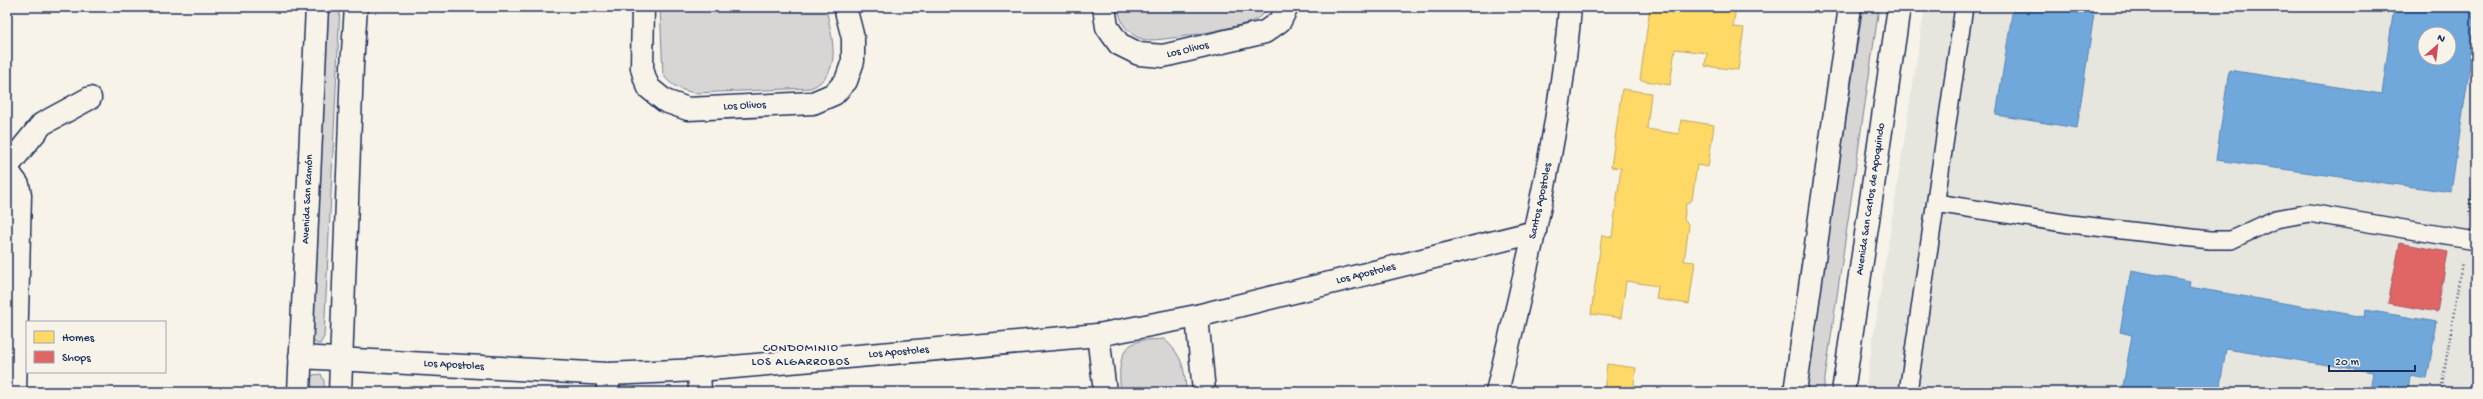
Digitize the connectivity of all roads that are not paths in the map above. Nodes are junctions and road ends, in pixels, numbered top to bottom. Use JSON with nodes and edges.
{"nodes":[{"id":1,"x":317,"y":7,"type":"edge"},
{"id":2,"x":356,"y":7,"type":"edge"},
{"id":3,"x":643,"y":7,"type":"edge"},
{"id":4,"x":845,"y":7,"type":"edge"},
{"id":5,"x":1104,"y":7,"type":"edge"},
{"id":6,"x":1287,"y":7,"type":"edge"},
{"id":7,"x":1570,"y":7,"type":"edge"},
{"id":8,"x":1850,"y":7,"type":"edge"},
{"id":9,"x":1899,"y":7,"type":"edge"},
{"id":10,"x":1964,"y":7,"type":"edge"},
{"id":11,"x":90,"y":98,"type":"dead end"},
{"id":12,"x":7,"y":168,"type":"edge"},
{"id":13,"x":1936,"y":203,"type":"junction"},
{"id":14,"x":1535,"y":232,"type":"junction"},
{"id":15,"x":2471,"y":240,"type":"edge"},
{"id":16,"x":1197,"y":316,"type":"junction"},
{"id":17,"x":1098,"y":335,"type":"junction"},
{"id":18,"x":300,"y":357,"type":"junction"},
{"id":19,"x":340,"y":359,"type":"junction"},
{"id":20,"x":699,"y":370,"type":"junction"},
{"id":21,"x":608,"y":383,"type":"edge"},
{"id":22,"x":15,"y":392,"type":"edge"},
{"id":23,"x":299,"y":392,"type":"edge"},
{"id":24,"x":340,"y":392,"type":"edge"},
{"id":25,"x":700,"y":392,"type":"edge"},
{"id":26,"x":1105,"y":392,"type":"edge"},
{"id":27,"x":1204,"y":392,"type":"edge"},
{"id":28,"x":1497,"y":392,"type":"edge"},
{"id":29,"x":1795,"y":392,"type":"edge"},
{"id":30,"x":1843,"y":392,"type":"edge"},
{"id":31,"x":1908,"y":392,"type":"edge"}],
"edges":[{"from":1,"to":18,"type":"street","name":"Avenida San Ramón"},
{"from":2,"to":19,"type":"street"},
{"from":3,"to":4,"type":"street","name":"Los Olivos"},
{"from":5,"to":6,"type":"street","name":"Los Olivos"},
{"from":7,"to":14,"type":"street","name":"Santos Apostoles"},
{"from":8,"to":29,"type":"street"},
{"from":9,"to":30,"type":"street","name":"Avenida San Carlos de Apoquindo"},
{"from":10,"to":13,"type":"lane"},
{"from":11,"to":12,"type":"street"},
{"from":12,"to":22,"type":"street"},
{"from":13,"to":15,"type":"lane"},
{"from":13,"to":31,"type":"lane"},
{"from":14,"to":16,"type":"street","name":"Los Apostoles"},
{"from":14,"to":28,"type":"street","name":"Santos Apostoles"},
{"from":16,"to":17,"type":"street","name":"Los Apostoles"},
{"from":16,"to":27,"type":"street"},
{"from":17,"to":20,"type":"street","name":"Los Apostoles"},
{"from":17,"to":26,"type":"street"},
{"from":18,"to":19,"type":"street","name":"Los Apostoles"},
{"from":18,"to":23,"type":"street","name":"Avenida San Ramón"},
{"from":19,"to":21,"type":"street","name":"Los Apostoles"},
{"from":19,"to":24,"type":"street"},
{"from":20,"to":21,"type":"street","name":"Los Apostoles"},
{"from":20,"to":25,"type":"street"}]}
